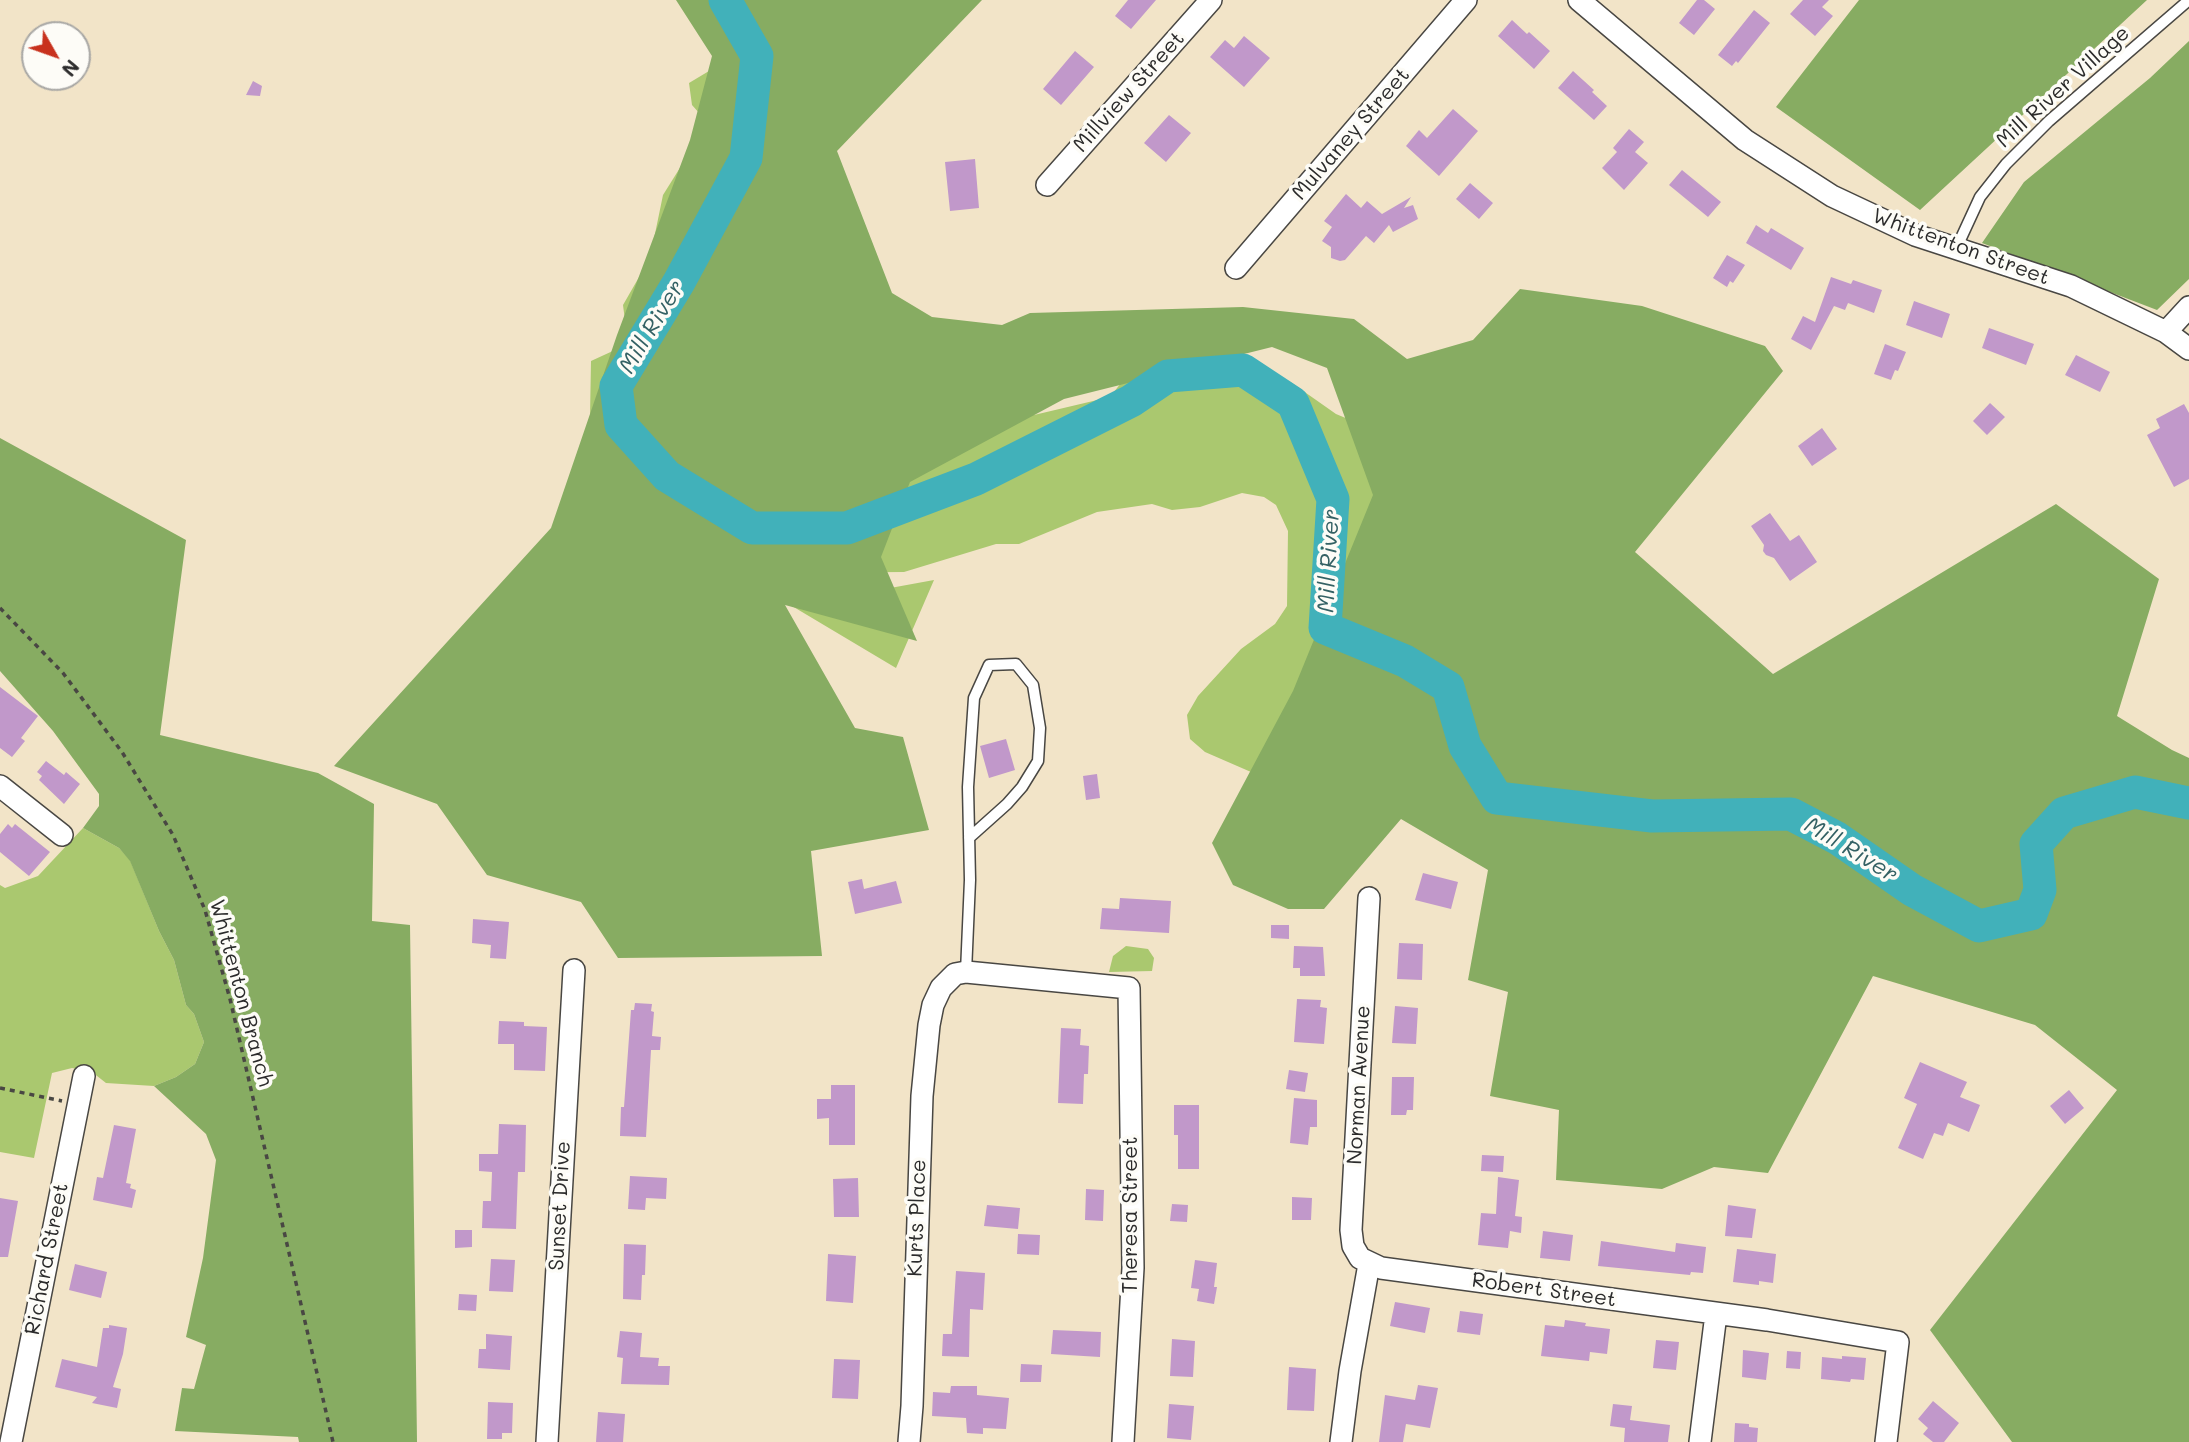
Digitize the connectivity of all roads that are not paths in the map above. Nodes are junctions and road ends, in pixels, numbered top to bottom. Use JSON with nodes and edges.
{"nodes":[{"id":1,"x":1211,"y":0,"type":"edge"},
{"id":2,"x":1466,"y":0,"type":"edge"},
{"id":3,"x":1578,"y":0,"type":"edge"},
{"id":4,"x":2189,"y":0,"type":"edge"},
{"id":5,"x":1046,"y":185,"type":"dead end"},
{"id":6,"x":1956,"y":249,"type":"junction"},
{"id":7,"x":1236,"y":268,"type":"dead end"},
{"id":8,"x":2189,"y":307,"type":"edge"},
{"id":9,"x":2166,"y":332,"type":"junction"},
{"id":10,"x":2189,"y":349,"type":"edge"},
{"id":11,"x":0,"y":786,"type":"edge"},
{"id":12,"x":62,"y":835,"type":"dead end"},
{"id":13,"x":969,"y":838,"type":"junction"},
{"id":14,"x":1369,"y":898,"type":"dead end"},
{"id":15,"x":574,"y":970,"type":"dead end"},
{"id":16,"x":966,"y":972,"type":"junction"},
{"id":17,"x":84,"y":1076,"type":"dead end"},
{"id":18,"x":1369,"y":1264,"type":"junction"},
{"id":19,"x":1716,"y":1314,"type":"junction"},
{"id":20,"x":11,"y":1442,"type":"edge"},
{"id":21,"x":547,"y":1442,"type":"edge"},
{"id":22,"x":909,"y":1442,"type":"edge"},
{"id":23,"x":1124,"y":1442,"type":"edge"},
{"id":24,"x":1341,"y":1442,"type":"edge"},
{"id":25,"x":1700,"y":1442,"type":"edge"},
{"id":26,"x":1886,"y":1442,"type":"edge"}],
"edges":[{"from":1,"to":5,"type":"street","name":"Millview Street"},
{"from":2,"to":7,"type":"street","name":"Mulvaney Street"},
{"from":3,"to":6,"type":"street","name":"Whittenton Street"},
{"from":4,"to":6,"type":"lane","name":"Mill River Village"},
{"from":6,"to":9,"type":"street","name":"Whittenton Street"},
{"from":8,"to":9,"type":"street"},
{"from":9,"to":10,"type":"street","name":"Whittenton Street"},
{"from":11,"to":12,"type":"street"},
{"from":13,"to":13,"type":"lane"},
{"from":13,"to":16,"type":"lane"},
{"from":14,"to":18,"type":"street","name":"Norman Avenue"},
{"from":15,"to":21,"type":"street","name":"Sunset Drive"},
{"from":16,"to":22,"type":"street","name":"Kurts Place"},
{"from":16,"to":23,"type":"street","name":"Theresa Street"},
{"from":17,"to":20,"type":"street","name":"Richard Street"},
{"from":18,"to":19,"type":"street","name":"Robert Street"},
{"from":18,"to":24,"type":"street"},
{"from":19,"to":25,"type":"street"},
{"from":19,"to":26,"type":"street","name":"Robert Street"}]}
